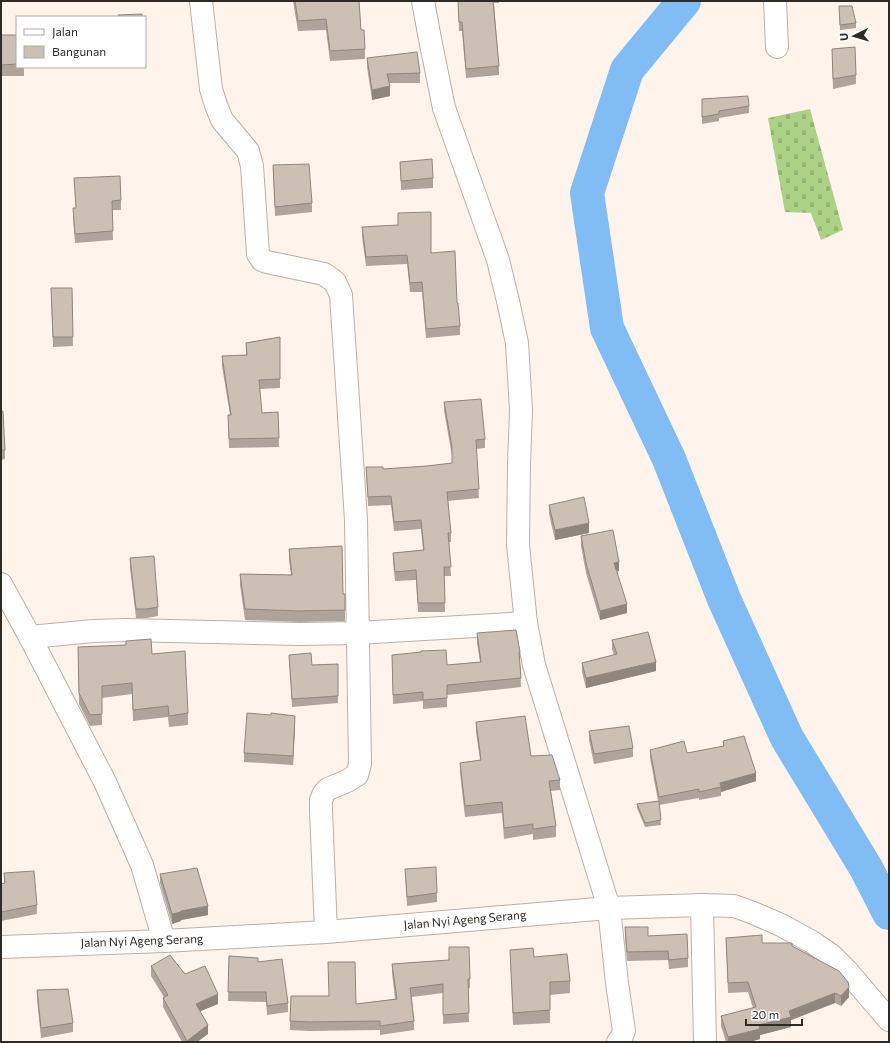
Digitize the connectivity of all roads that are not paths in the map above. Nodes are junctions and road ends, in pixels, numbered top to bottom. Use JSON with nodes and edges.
{"nodes":[{"id":1,"x":201,"y":1,"type":"edge"},
{"id":2,"x":423,"y":1,"type":"edge"},
{"id":3,"x":775,"y":1,"type":"edge"},
{"id":4,"x":777,"y":47,"type":"dead end"},
{"id":5,"x":1,"y":584,"type":"edge"},
{"id":6,"x":526,"y":623,"type":"junction"},
{"id":7,"x":357,"y":633,"type":"junction"},
{"id":8,"x":30,"y":637,"type":"junction"},
{"id":9,"x":702,"y":905,"type":"junction"},
{"id":10,"x":609,"y":908,"type":"junction"},
{"id":11,"x":326,"y":932,"type":"junction"},
{"id":12,"x":164,"y":941,"type":"junction"},
{"id":13,"x":1,"y":946,"type":"edge"},
{"id":14,"x":889,"y":1020,"type":"edge"},
{"id":15,"x":618,"y":1042,"type":"edge"},
{"id":16,"x":705,"y":1042,"type":"edge"}],
"edges":[{"from":1,"to":7,"type":"street"},
{"from":2,"to":6,"type":"street"},
{"from":3,"to":4,"type":"street"},
{"from":5,"to":8,"type":"street"},
{"from":6,"to":7,"type":"street"},
{"from":6,"to":10,"type":"street"},
{"from":7,"to":8,"type":"street"},
{"from":7,"to":11,"type":"street"},
{"from":8,"to":12,"type":"street"},
{"from":9,"to":10,"type":"street","name":"Jalan Nyi Ageng Serang"},
{"from":9,"to":14,"type":"street","name":"Jalan Nyi Ageng Serang"},
{"from":9,"to":16,"type":"street"},
{"from":10,"to":11,"type":"street","name":"Jalan Nyi Ageng Serang"},
{"from":10,"to":15,"type":"street"},
{"from":11,"to":12,"type":"street","name":"Jalan Nyi Ageng Serang"},
{"from":12,"to":13,"type":"street","name":"Jalan Nyi Ageng Serang"}]}
